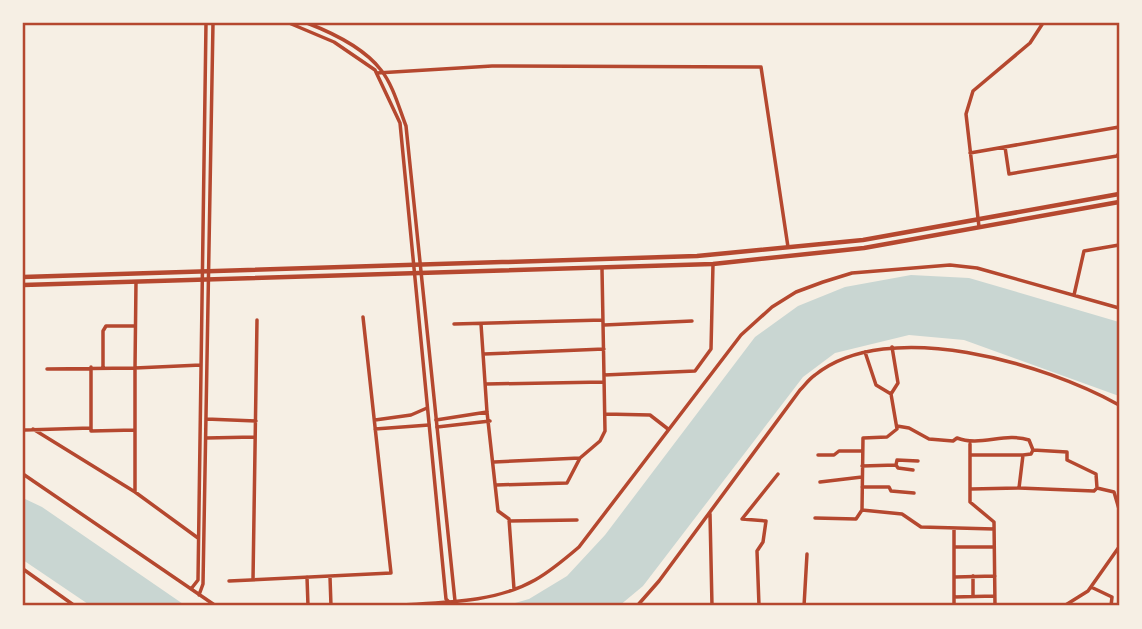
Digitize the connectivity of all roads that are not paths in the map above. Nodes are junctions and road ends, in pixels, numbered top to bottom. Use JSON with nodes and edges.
{"nodes":[{"id":1,"x":206,"y":23,"type":"edge"},
{"id":2,"x":213,"y":23,"type":"edge"},
{"id":3,"x":289,"y":23,"type":"edge"},
{"id":4,"x":307,"y":23,"type":"edge"},
{"id":5,"x":1043,"y":23,"type":"edge"},
{"id":6,"x":383,"y":72,"type":"junction"},
{"id":7,"x":377,"y":73,"type":"junction"},
{"id":8,"x":1119,"y":127,"type":"edge"},
{"id":9,"x":1005,"y":147,"type":"junction"},
{"id":10,"x":970,"y":153,"type":"junction"},
{"id":11,"x":1119,"y":153,"type":"edge"},
{"id":12,"x":1119,"y":194,"type":"edge"},
{"id":13,"x":1119,"y":202,"type":"edge"},
{"id":14,"x":978,"y":219,"type":"junction"},
{"id":15,"x":979,"y":227,"type":"junction"},
{"id":16,"x":1119,"y":245,"type":"edge"},
{"id":17,"x":788,"y":247,"type":"junction"},
{"id":18,"x":420,"y":264,"type":"junction"},
{"id":19,"x":713,"y":264,"type":"junction"},
{"id":20,"x":413,"y":265,"type":"junction"},
{"id":21,"x":602,"y":268,"type":"junction"},
{"id":22,"x":206,"y":271,"type":"junction"},
{"id":23,"x":422,"y":272,"type":"junction"},
{"id":24,"x":413,"y":274,"type":"junction"},
{"id":25,"x":23,"y":277,"type":"edge"},
{"id":26,"x":206,"y":279,"type":"junction"},
{"id":27,"x":135,"y":282,"type":"junction"},
{"id":28,"x":23,"y":285,"type":"edge"},
{"id":29,"x":1074,"y":295,"type":"junction"},
{"id":30,"x":1119,"y":308,"type":"edge"},
{"id":31,"x":363,"y":317,"type":"dead end"},
{"id":32,"x":257,"y":320,"type":"dead end"},
{"id":33,"x":692,"y":321,"type":"dead end"},
{"id":34,"x":604,"y":322,"type":"junction"},
{"id":35,"x":454,"y":324,"type":"dead end"},
{"id":36,"x":481,"y":324,"type":"junction"},
{"id":37,"x":136,"y":326,"type":"junction"},
{"id":38,"x":892,"y":347,"type":"junction"},
{"id":39,"x":604,"y":349,"type":"junction"},
{"id":40,"x":865,"y":352,"type":"junction"},
{"id":41,"x":484,"y":354,"type":"junction"},
{"id":42,"x":201,"y":365,"type":"junction"},
{"id":43,"x":103,"y":367,"type":"junction"},
{"id":44,"x":91,"y":368,"type":"junction"},
{"id":45,"x":135,"y":368,"type":"junction"},
{"id":46,"x":47,"y":369,"type":"dead end"},
{"id":47,"x":604,"y":375,"type":"junction"},
{"id":48,"x":604,"y":382,"type":"junction"},
{"id":49,"x":486,"y":383,"type":"junction"},
{"id":50,"x":891,"y":394,"type":"junction"},
{"id":51,"x":1119,"y":405,"type":"edge"},
{"id":52,"x":427,"y":408,"type":"junction"},
{"id":53,"x":487,"y":412,"type":"junction"},
{"id":54,"x":605,"y":414,"type":"junction"},
{"id":55,"x":206,"y":419,"type":"junction"},
{"id":56,"x":374,"y":420,"type":"junction"},
{"id":57,"x":436,"y":420,"type":"junction"},
{"id":58,"x":256,"y":421,"type":"junction"},
{"id":59,"x":490,"y":421,"type":"junction"},
{"id":60,"x":429,"y":425,"type":"junction"},
{"id":61,"x":897,"y":426,"type":"junction"},
{"id":62,"x":437,"y":427,"type":"junction"},
{"id":63,"x":91,"y":428,"type":"junction"},
{"id":64,"x":33,"y":429,"type":"junction"},
{"id":65,"x":375,"y":429,"type":"junction"},
{"id":66,"x":668,"y":429,"type":"junction"},
{"id":67,"x":25,"y":430,"type":"dead end"},
{"id":68,"x":135,"y":430,"type":"junction"},
{"id":69,"x":255,"y":437,"type":"junction"},
{"id":70,"x":206,"y":438,"type":"junction"},
{"id":71,"x":970,"y":443,"type":"junction"},
{"id":72,"x":1033,"y":450,"type":"junction"},
{"id":73,"x":862,"y":451,"type":"junction"},
{"id":74,"x":818,"y":455,"type":"dead end"},
{"id":75,"x":970,"y":455,"type":"junction"},
{"id":76,"x":1023,"y":455,"type":"junction"},
{"id":77,"x":580,"y":458,"type":"junction"},
{"id":78,"x":918,"y":461,"type":"dead end"},
{"id":79,"x":494,"y":462,"type":"junction"},
{"id":80,"x":896,"y":465,"type":"junction"},
{"id":81,"x":862,"y":466,"type":"junction"},
{"id":82,"x":913,"y":470,"type":"dead end"},
{"id":83,"x":23,"y":474,"type":"edge"},
{"id":84,"x":778,"y":474,"type":"dead end"},
{"id":85,"x":862,"y":477,"type":"junction"},
{"id":86,"x":820,"y":482,"type":"dead end"},
{"id":87,"x":496,"y":485,"type":"junction"},
{"id":88,"x":862,"y":487,"type":"junction"},
{"id":89,"x":1019,"y":488,"type":"junction"},
{"id":90,"x":1097,"y":488,"type":"junction"},
{"id":91,"x":971,"y":489,"type":"junction"},
{"id":92,"x":135,"y":492,"type":"junction"},
{"id":93,"x":914,"y":493,"type":"dead end"},
{"id":94,"x":1119,"y":509,"type":"edge"},
{"id":95,"x":862,"y":510,"type":"junction"},
{"id":96,"x":710,"y":513,"type":"junction"},
{"id":97,"x":815,"y":518,"type":"dead end"},
{"id":98,"x":577,"y":520,"type":"dead end"},
{"id":99,"x":509,"y":521,"type":"junction"},
{"id":100,"x":954,"y":528,"type":"junction"},
{"id":101,"x":995,"y":529,"type":"junction"},
{"id":102,"x":199,"y":539,"type":"junction"},
{"id":103,"x":954,"y":547,"type":"junction"},
{"id":104,"x":995,"y":547,"type":"junction"},
{"id":105,"x":1119,"y":547,"type":"edge"},
{"id":106,"x":807,"y":554,"type":"dead end"},
{"id":107,"x":23,"y":569,"type":"edge"},
{"id":108,"x":330,"y":576,"type":"junction"},
{"id":109,"x":973,"y":576,"type":"junction"},
{"id":110,"x":995,"y":576,"type":"junction"},
{"id":111,"x":307,"y":577,"type":"junction"},
{"id":112,"x":954,"y":577,"type":"junction"},
{"id":113,"x":253,"y":580,"type":"junction"},
{"id":114,"x":229,"y":581,"type":"dead end"},
{"id":115,"x":1091,"y":587,"type":"junction"},
{"id":116,"x":191,"y":589,"type":"junction"},
{"id":117,"x":514,"y":589,"type":"junction"},
{"id":118,"x":199,"y":595,"type":"junction"},
{"id":119,"x":973,"y":596,"type":"junction"},
{"id":120,"x":995,"y":596,"type":"junction"},
{"id":121,"x":954,"y":597,"type":"junction"},
{"id":122,"x":447,"y":601,"type":"junction"},
{"id":123,"x":455,"y":601,"type":"junction"},
{"id":124,"x":75,"y":606,"type":"edge"},
{"id":125,"x":216,"y":606,"type":"edge"},
{"id":126,"x":308,"y":606,"type":"edge"},
{"id":127,"x":331,"y":606,"type":"edge"},
{"id":128,"x":385,"y":606,"type":"edge"},
{"id":129,"x":452,"y":606,"type":"edge"},
{"id":130,"x":637,"y":606,"type":"edge"},
{"id":131,"x":712,"y":606,"type":"edge"},
{"id":132,"x":759,"y":606,"type":"edge"},
{"id":133,"x":804,"y":606,"type":"edge"},
{"id":134,"x":954,"y":606,"type":"edge"},
{"id":135,"x":995,"y":606,"type":"edge"},
{"id":136,"x":1064,"y":606,"type":"edge"},
{"id":137,"x":1111,"y":606,"type":"edge"}],
"edges":[{"from":1,"to":22,"type":"street"},
{"from":2,"to":22,"type":"street"},
{"from":3,"to":7,"type":"street"},
{"from":4,"to":6,"type":"street"},
{"from":5,"to":10,"type":"street"},
{"from":6,"to":7,"type":"street"},
{"from":6,"to":17,"type":"street"},
{"from":6,"to":18,"type":"street"},
{"from":7,"to":20,"type":"street"},
{"from":8,"to":9,"type":"street"},
{"from":9,"to":10,"type":"street"},
{"from":9,"to":11,"type":"street"},
{"from":10,"to":14,"type":"street"},
{"from":12,"to":14,"type":"main road"},
{"from":13,"to":15,"type":"main road"},
{"from":14,"to":15,"type":"street"},
{"from":14,"to":17,"type":"main road"},
{"from":15,"to":19,"type":"main road"},
{"from":16,"to":29,"type":"street"},
{"from":17,"to":18,"type":"main road"},
{"from":18,"to":20,"type":"main road"},
{"from":18,"to":23,"type":"street"},
{"from":19,"to":21,"type":"main road"},
{"from":19,"to":47,"type":"street"},
{"from":20,"to":22,"type":"main road"},
{"from":20,"to":24,"type":"street"},
{"from":21,"to":23,"type":"main road"},
{"from":21,"to":34,"type":"street"},
{"from":22,"to":25,"type":"main road"},
{"from":22,"to":26,"type":"street"},
{"from":23,"to":24,"type":"main road"},
{"from":23,"to":57,"type":"street"},
{"from":24,"to":26,"type":"main road"},
{"from":24,"to":52,"type":"street"},
{"from":26,"to":27,"type":"main road"},
{"from":26,"to":42,"type":"street"},
{"from":26,"to":55,"type":"street"},
{"from":27,"to":28,"type":"main road"},
{"from":27,"to":37,"type":"street"},
{"from":29,"to":30,"type":"street"},
{"from":29,"to":66,"type":"street"},
{"from":31,"to":56,"type":"street"},
{"from":32,"to":58,"type":"street"},
{"from":33,"to":34,"type":"street"},
{"from":34,"to":36,"type":"street"},
{"from":34,"to":39,"type":"street"},
{"from":35,"to":36,"type":"street"},
{"from":36,"to":41,"type":"street"},
{"from":37,"to":43,"type":"street"},
{"from":37,"to":45,"type":"street"},
{"from":38,"to":40,"type":"street"},
{"from":38,"to":50,"type":"street"},
{"from":38,"to":51,"type":"street"},
{"from":39,"to":41,"type":"street"},
{"from":39,"to":47,"type":"street"},
{"from":40,"to":50,"type":"street"},
{"from":40,"to":96,"type":"street"},
{"from":41,"to":49,"type":"street"},
{"from":42,"to":45,"type":"street"},
{"from":42,"to":102,"type":"street"},
{"from":43,"to":44,"type":"street"},
{"from":43,"to":45,"type":"street"},
{"from":44,"to":46,"type":"street"},
{"from":44,"to":63,"type":"street"},
{"from":45,"to":68,"type":"street"},
{"from":47,"to":48,"type":"street"},
{"from":48,"to":49,"type":"street"},
{"from":48,"to":54,"type":"street"},
{"from":49,"to":53,"type":"street"},
{"from":50,"to":61,"type":"street"},
{"from":52,"to":56,"type":"street"},
{"from":52,"to":60,"type":"street"},
{"from":53,"to":57,"type":"street"},
{"from":53,"to":59,"type":"street"},
{"from":54,"to":66,"type":"street"},
{"from":54,"to":77,"type":"street"},
{"from":55,"to":58,"type":"street"},
{"from":55,"to":70,"type":"street"},
{"from":56,"to":65,"type":"street"},
{"from":57,"to":62,"type":"street"},
{"from":58,"to":69,"type":"street"},
{"from":59,"to":62,"type":"street"},
{"from":59,"to":79,"type":"street"},
{"from":60,"to":65,"type":"street"},
{"from":60,"to":122,"type":"street"},
{"from":61,"to":71,"type":"street"},
{"from":61,"to":73,"type":"street"},
{"from":62,"to":123,"type":"street"},
{"from":63,"to":64,"type":"street"},
{"from":63,"to":68,"type":"street"},
{"from":64,"to":67,"type":"street"},
{"from":64,"to":92,"type":"street"},
{"from":65,"to":108,"type":"street"},
{"from":66,"to":117,"type":"street"},
{"from":68,"to":92,"type":"street"},
{"from":69,"to":70,"type":"street"},
{"from":69,"to":113,"type":"street"},
{"from":70,"to":118,"type":"street"},
{"from":71,"to":72,"type":"street"},
{"from":71,"to":75,"type":"street"},
{"from":72,"to":76,"type":"street"},
{"from":72,"to":90,"type":"street"},
{"from":73,"to":74,"type":"street"},
{"from":73,"to":81,"type":"street"},
{"from":75,"to":76,"type":"street"},
{"from":75,"to":91,"type":"street"},
{"from":76,"to":89,"type":"street"},
{"from":77,"to":79,"type":"street"},
{"from":77,"to":87,"type":"street"},
{"from":78,"to":80,"type":"street"},
{"from":79,"to":87,"type":"street"},
{"from":80,"to":81,"type":"street"},
{"from":80,"to":82,"type":"street"},
{"from":81,"to":85,"type":"street"},
{"from":83,"to":116,"type":"street"},
{"from":84,"to":132,"type":"street"},
{"from":85,"to":86,"type":"street"},
{"from":85,"to":88,"type":"street"},
{"from":87,"to":99,"type":"street"},
{"from":88,"to":93,"type":"street"},
{"from":88,"to":95,"type":"street"},
{"from":89,"to":90,"type":"street"},
{"from":89,"to":91,"type":"street"},
{"from":90,"to":94,"type":"street"},
{"from":91,"to":101,"type":"street"},
{"from":92,"to":102,"type":"street"},
{"from":95,"to":97,"type":"street"},
{"from":95,"to":100,"type":"street"},
{"from":96,"to":130,"type":"street"},
{"from":96,"to":131,"type":"street"},
{"from":98,"to":99,"type":"street"},
{"from":99,"to":117,"type":"street"},
{"from":100,"to":101,"type":"street"},
{"from":100,"to":103,"type":"street"},
{"from":101,"to":104,"type":"street"},
{"from":102,"to":116,"type":"street"},
{"from":103,"to":104,"type":"street"},
{"from":103,"to":112,"type":"street"},
{"from":104,"to":110,"type":"street"},
{"from":105,"to":115,"type":"street"},
{"from":106,"to":133,"type":"street"},
{"from":107,"to":124,"type":"street"},
{"from":108,"to":111,"type":"street"},
{"from":108,"to":127,"type":"street"},
{"from":109,"to":110,"type":"street"},
{"from":109,"to":112,"type":"street"},
{"from":109,"to":119,"type":"street"},
{"from":110,"to":120,"type":"street"},
{"from":111,"to":113,"type":"street"},
{"from":111,"to":126,"type":"street"},
{"from":112,"to":121,"type":"street"},
{"from":113,"to":114,"type":"street"},
{"from":115,"to":136,"type":"street"},
{"from":115,"to":137,"type":"street"},
{"from":116,"to":118,"type":"street"},
{"from":117,"to":123,"type":"street"},
{"from":118,"to":125,"type":"street"},
{"from":119,"to":120,"type":"street"},
{"from":119,"to":121,"type":"street"},
{"from":120,"to":135,"type":"street"},
{"from":121,"to":134,"type":"street"},
{"from":122,"to":123,"type":"street"},
{"from":122,"to":128,"type":"street"},
{"from":122,"to":129,"type":"street"},
{"from":123,"to":129,"type":"street"}]}
